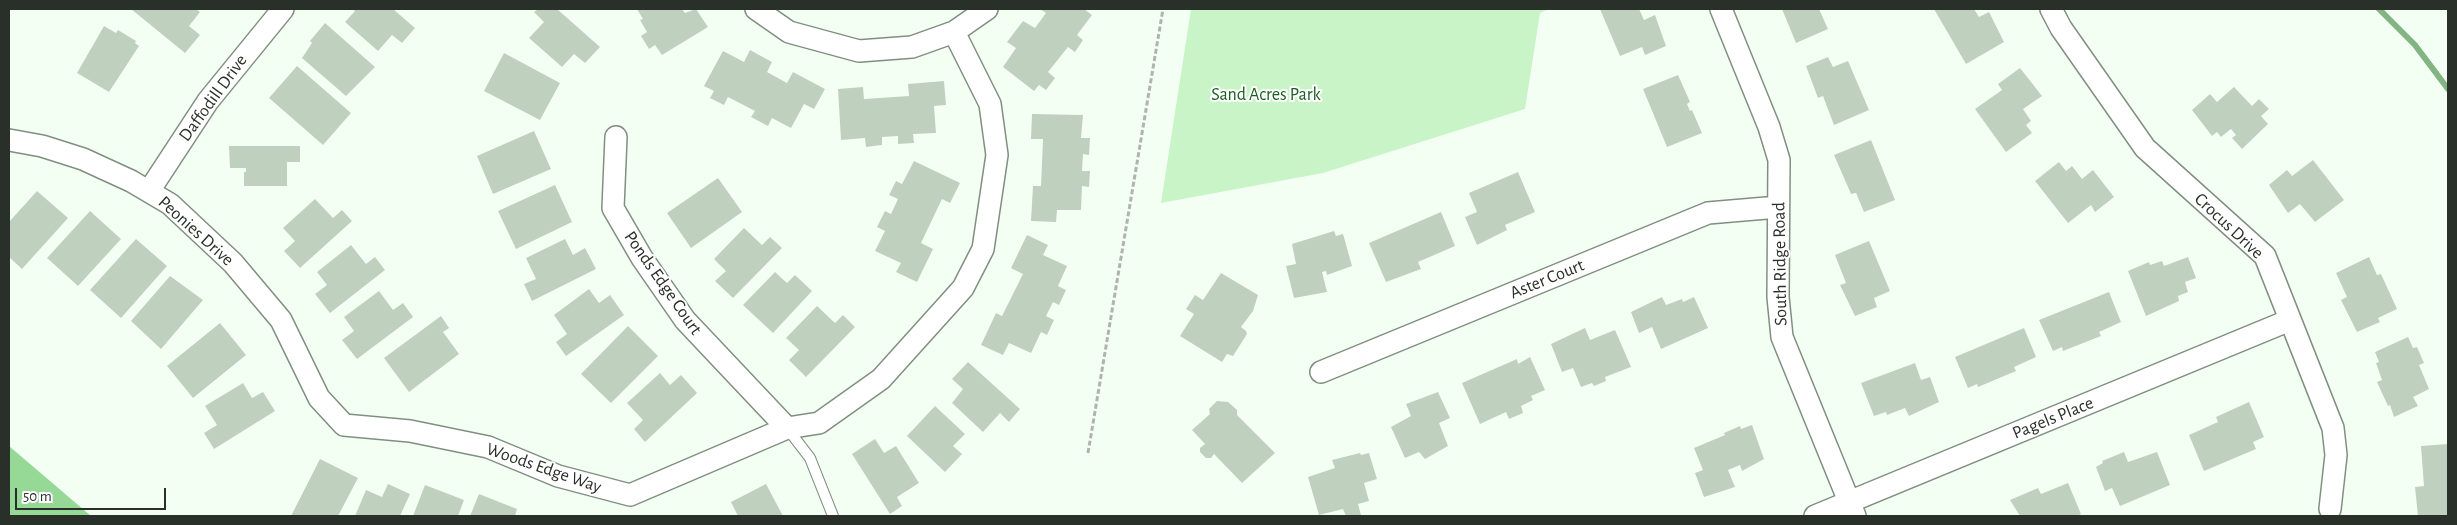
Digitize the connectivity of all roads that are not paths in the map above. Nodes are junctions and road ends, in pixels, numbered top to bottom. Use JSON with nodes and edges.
{"nodes":[{"id":1,"x":283,"y":9,"type":"edge"},
{"id":2,"x":756,"y":9,"type":"edge"},
{"id":3,"x":987,"y":9,"type":"edge"},
{"id":4,"x":1721,"y":9,"type":"edge"},
{"id":5,"x":2051,"y":9,"type":"edge"},
{"id":6,"x":954,"y":32,"type":"junction"},
{"id":7,"x":616,"y":137,"type":"dead end"},
{"id":8,"x":9,"y":140,"type":"edge"},
{"id":9,"x":148,"y":191,"type":"junction"},
{"id":10,"x":1778,"y":206,"type":"junction"},
{"id":11,"x":281,"y":320,"type":"joint"},
{"id":12,"x":2290,"y":320,"type":"junction"},
{"id":13,"x":1321,"y":372,"type":"dead end"},
{"id":14,"x":787,"y":428,"type":"junction"},
{"id":15,"x":1852,"y":509,"type":"edge"},
{"id":16,"x":2330,"y":509,"type":"dead end"},
{"id":17,"x":833,"y":516,"type":"edge"},
{"id":18,"x":1815,"y":516,"type":"edge"}],
"edges":[{"from":1,"to":9,"type":"street","name":"Daffodill Drive"},
{"from":2,"to":6,"type":"street"},
{"from":3,"to":6,"type":"street"},
{"from":4,"to":10,"type":"street","name":"South Ridge Road"},
{"from":5,"to":12,"type":"street","name":"Crocus Drive"},
{"from":6,"to":14,"type":"street","name":"Woods Edge Way"},
{"from":7,"to":14,"type":"street","name":"Ponds Edge Court"},
{"from":8,"to":9,"type":"street","name":"Peonies Drive"},
{"from":9,"to":11,"type":"street","name":"Peonies Drive"},
{"from":10,"to":13,"type":"street","name":"Aster Court"},
{"from":10,"to":15,"type":"street","name":"South Ridge Road"},
{"from":11,"to":14,"type":"street","name":"Woods Edge Way"},
{"from":12,"to":15,"type":"street","name":"Pagels Place"},
{"from":12,"to":16,"type":"street","name":"Crocus Drive"},
{"from":14,"to":17,"type":"lane"},
{"from":15,"to":18,"type":"street","name":"Pagels Place"}]}
